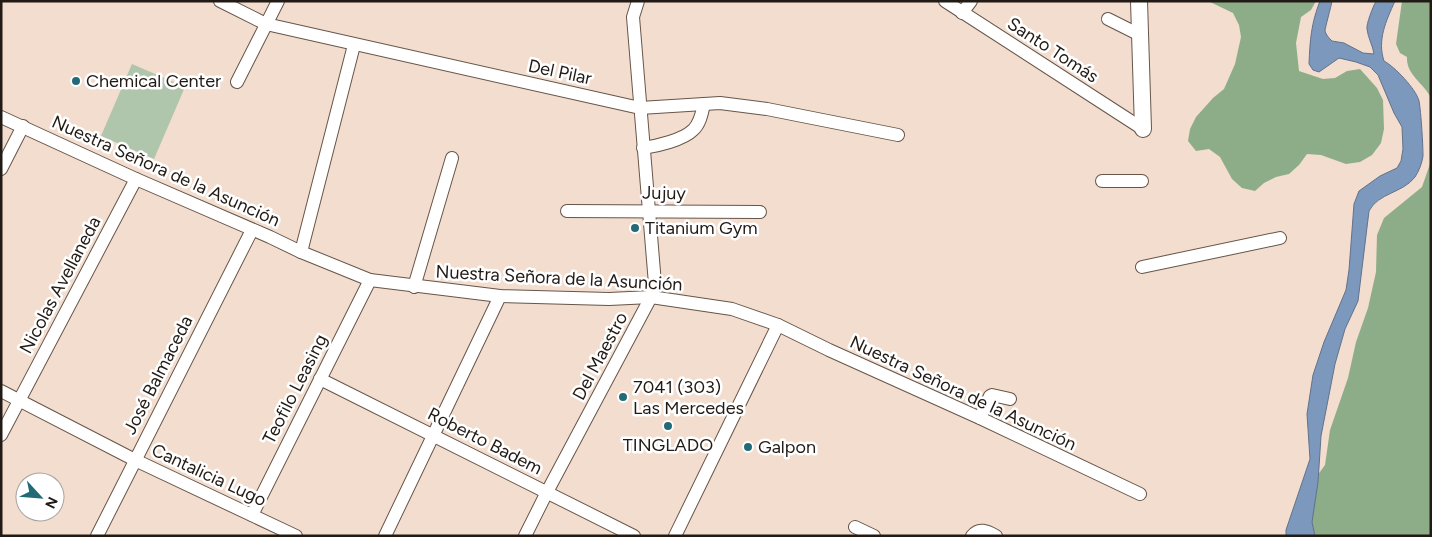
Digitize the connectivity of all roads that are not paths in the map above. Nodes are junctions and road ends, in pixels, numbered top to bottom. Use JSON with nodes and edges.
{"nodes":[{"id":1,"x":220,"y":1,"type":"edge"},
{"id":2,"x":278,"y":1,"type":"edge"},
{"id":3,"x":638,"y":1,"type":"edge"},
{"id":4,"x":945,"y":1,"type":"edge"},
{"id":5,"x":971,"y":1,"type":"edge"},
{"id":6,"x":1139,"y":1,"type":"edge"},
{"id":7,"x":962,"y":13,"type":"junction"},
{"id":8,"x":1108,"y":19,"type":"dead end"},
{"id":9,"x":266,"y":24,"type":"junction"},
{"id":10,"x":1140,"y":35,"type":"junction"},
{"id":11,"x":354,"y":45,"type":"junction"},
{"id":12,"x":237,"y":82,"type":"dead end"},
{"id":13,"x":704,"y":104,"type":"junction"},
{"id":14,"x":640,"y":108,"type":"junction"},
{"id":15,"x":1,"y":117,"type":"edge"},
{"id":16,"x":23,"y":126,"type":"junction"},
{"id":17,"x":1143,"y":129,"type":"joint"},
{"id":18,"x":898,"y":135,"type":"dead end"},
{"id":19,"x":643,"y":148,"type":"junction"},
{"id":20,"x":452,"y":158,"type":"dead end"},
{"id":21,"x":1,"y":169,"type":"edge"},
{"id":22,"x":136,"y":179,"type":"junction"},
{"id":23,"x":1102,"y":180,"type":"dead end"},
{"id":24,"x":1142,"y":181,"type":"dead end"},
{"id":25,"x":567,"y":210,"type":"dead end"},
{"id":26,"x":648,"y":210,"type":"junction"},
{"id":27,"x":760,"y":212,"type":"dead end"},
{"id":28,"x":252,"y":230,"type":"junction"},
{"id":29,"x":1280,"y":238,"type":"dead end"},
{"id":30,"x":301,"y":252,"type":"junction"},
{"id":31,"x":1142,"y":267,"type":"dead end"},
{"id":32,"x":370,"y":280,"type":"junction"},
{"id":33,"x":414,"y":287,"type":"junction"},
{"id":34,"x":500,"y":296,"type":"junction"},
{"id":35,"x":651,"y":297,"type":"junction"},
{"id":36,"x":778,"y":325,"type":"junction"},
{"id":37,"x":320,"y":379,"type":"junction"},
{"id":38,"x":1,"y":391,"type":"edge"},
{"id":39,"x":1010,"y":399,"type":"dead end"},
{"id":40,"x":19,"y":400,"type":"junction"},
{"id":41,"x":980,"y":418,"type":"junction"},
{"id":42,"x":433,"y":434,"type":"junction"},
{"id":43,"x":1,"y":435,"type":"edge"},
{"id":44,"x":135,"y":460,"type":"junction"},
{"id":45,"x":547,"y":492,"type":"junction"},
{"id":46,"x":1140,"y":494,"type":"dead end"},
{"id":47,"x":252,"y":515,"type":"junction"},
{"id":48,"x":855,"y":527,"type":"dead end"},
{"id":49,"x":97,"y":536,"type":"edge"},
{"id":50,"x":296,"y":536,"type":"edge"},
{"id":51,"x":384,"y":536,"type":"edge"},
{"id":52,"x":525,"y":536,"type":"edge"},
{"id":53,"x":634,"y":536,"type":"edge"},
{"id":54,"x":675,"y":536,"type":"edge"},
{"id":55,"x":874,"y":536,"type":"edge"},
{"id":56,"x":972,"y":536,"type":"edge"},
{"id":57,"x":996,"y":536,"type":"edge"}],
"edges":[{"from":1,"to":9,"type":"street","name":"Del Pilar"},
{"from":2,"to":9,"type":"street"},
{"from":3,"to":14,"type":"street","name":"Del Maestro"},
{"from":4,"to":7,"type":"street","name":"Santo Tomás"},
{"from":5,"to":7,"type":"street"},
{"from":6,"to":10,"type":"main road"},
{"from":7,"to":17,"type":"street","name":"Santo Tomás"},
{"from":8,"to":10,"type":"street"},
{"from":9,"to":11,"type":"street","name":"Del Pilar"},
{"from":9,"to":12,"type":"street"},
{"from":10,"to":17,"type":"main road"},
{"from":11,"to":14,"type":"street","name":"Del Pilar"},
{"from":11,"to":30,"type":"street"},
{"from":13,"to":14,"type":"street","name":"Del Pilar"},
{"from":13,"to":18,"type":"street","name":"Del Pilar"},
{"from":13,"to":19,"type":"street"},
{"from":14,"to":19,"type":"street","name":"Del Maestro"},
{"from":15,"to":16,"type":"street","name":"Nuestra Señora de la Asunción"},
{"from":16,"to":21,"type":"street"},
{"from":16,"to":22,"type":"street","name":"Nuestra Señora de la Asunción"},
{"from":19,"to":26,"type":"street","name":"Del Maestro"},
{"from":20,"to":33,"type":"street"},
{"from":22,"to":28,"type":"street","name":"Nuestra Señora de la Asunción"},
{"from":22,"to":40,"type":"street","name":"Nicolas Avellaneda"},
{"from":23,"to":24,"type":"street"},
{"from":25,"to":26,"type":"street","name":"Jujuy"},
{"from":26,"to":27,"type":"street","name":"Jujuy"},
{"from":26,"to":35,"type":"street","name":"Del Maestro"},
{"from":28,"to":30,"type":"street","name":"Nuestra Señora de la Asunción"},
{"from":28,"to":44,"type":"street","name":"José Balmaceda"},
{"from":29,"to":31,"type":"street"},
{"from":30,"to":32,"type":"street","name":"Nuestra Señora de la Asunción"},
{"from":32,"to":33,"type":"street","name":"Nuestra Señora de la Asunción"},
{"from":32,"to":37,"type":"street","name":"Teofilo Leasing"},
{"from":33,"to":34,"type":"street","name":"Nuestra Señora de la Asunción"},
{"from":34,"to":35,"type":"street","name":"Nuestra Señora de la Asunción"},
{"from":34,"to":42,"type":"street"},
{"from":35,"to":36,"type":"street","name":"Nuestra Señora de la Asunción"},
{"from":35,"to":45,"type":"street","name":"Del Maestro"},
{"from":36,"to":41,"type":"street","name":"Nuestra Señora de la Asunción"},
{"from":36,"to":54,"type":"street"},
{"from":37,"to":42,"type":"street","name":"Roberto Badem"},
{"from":37,"to":47,"type":"street","name":"Teofilo Leasing"},
{"from":38,"to":40,"type":"street","name":"Cantalicia Lugo"},
{"from":39,"to":41,"type":"street"},
{"from":40,"to":43,"type":"street","name":"Nicolas Avellaneda"},
{"from":40,"to":44,"type":"street","name":"Cantalicia Lugo"},
{"from":41,"to":46,"type":"street","name":"Nuestra Señora de la Asunción"},
{"from":42,"to":45,"type":"street","name":"Roberto Badem"},
{"from":42,"to":51,"type":"street"},
{"from":44,"to":47,"type":"street","name":"Cantalicia Lugo"},
{"from":44,"to":49,"type":"street","name":"José Balmaceda"},
{"from":45,"to":52,"type":"street","name":"Del Maestro"},
{"from":45,"to":53,"type":"street","name":"Roberto Badem"},
{"from":47,"to":50,"type":"street","name":"Cantalicia Lugo"},
{"from":48,"to":55,"type":"street"},
{"from":56,"to":57,"type":"street"}]}
